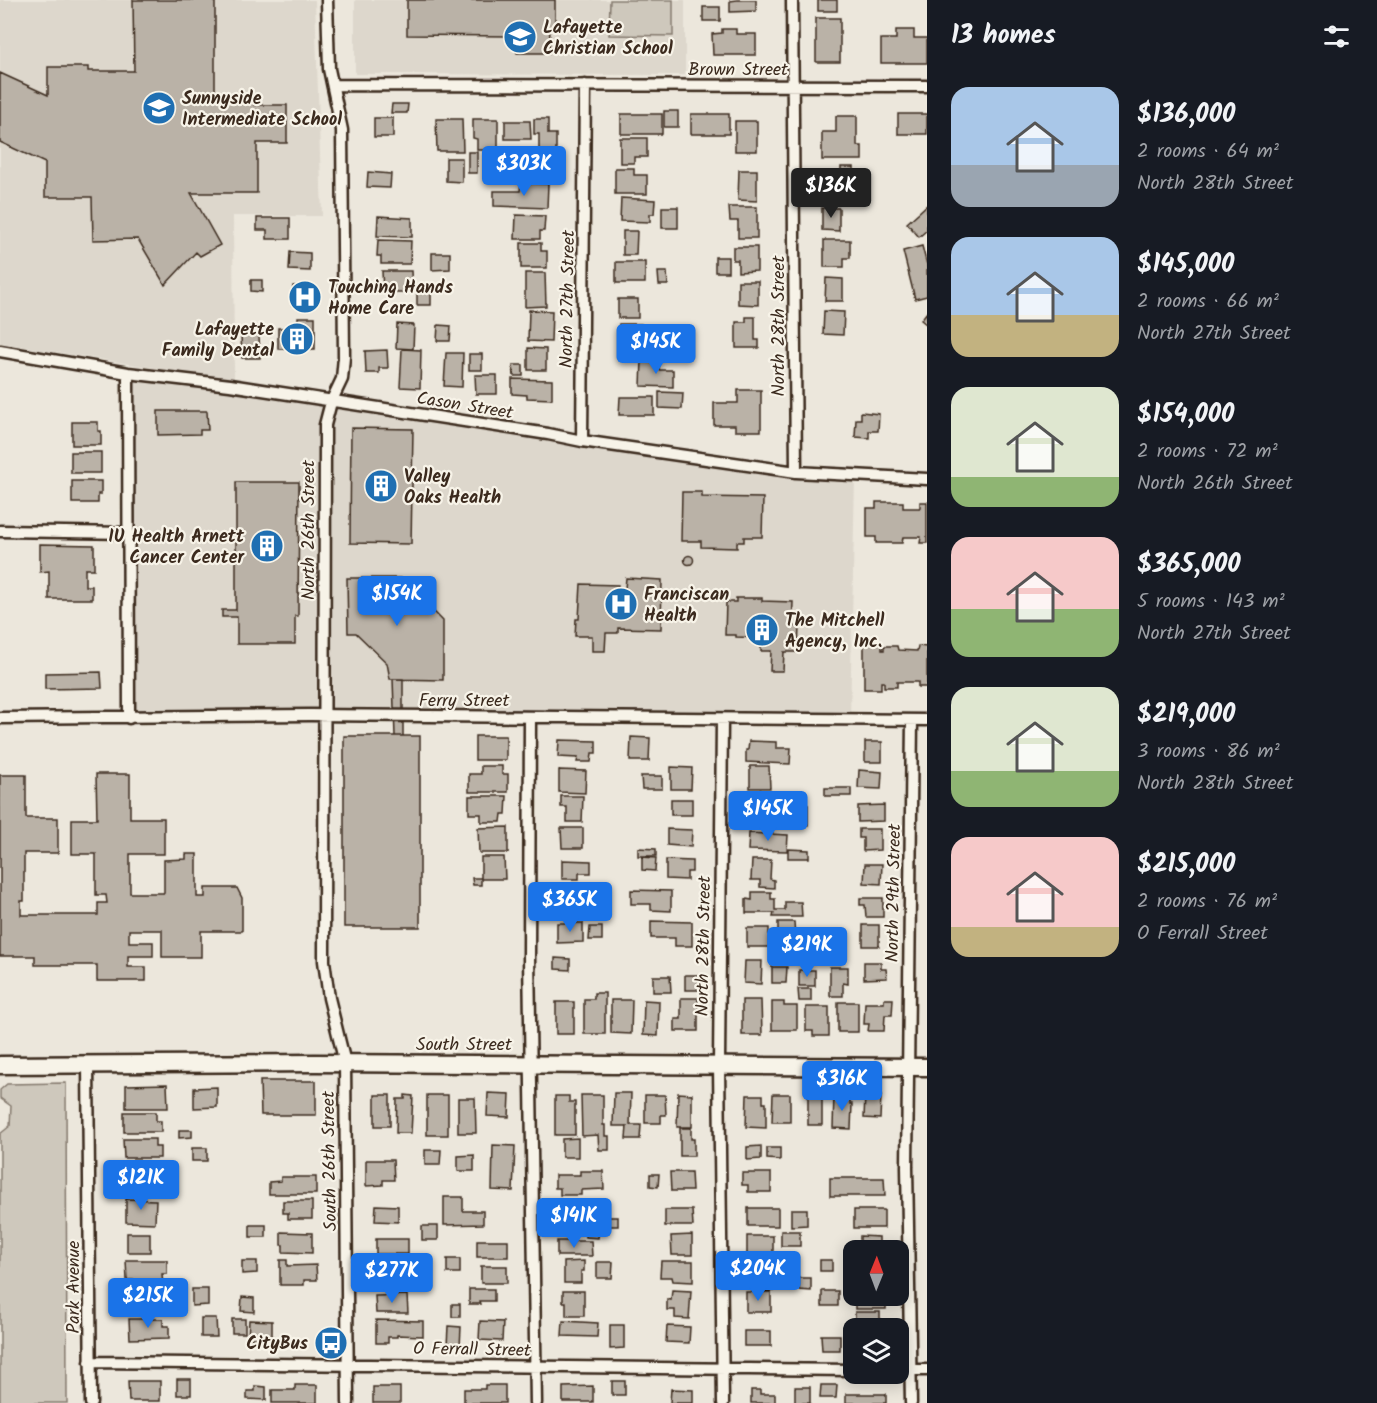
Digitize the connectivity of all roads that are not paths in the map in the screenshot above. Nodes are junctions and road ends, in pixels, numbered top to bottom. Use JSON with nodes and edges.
{"nodes":[{"id":1,"x":327,"y":0,"type":"edge"},
{"id":2,"x":792,"y":0,"type":"edge"},
{"id":3,"x":333,"y":85,"type":"junction"},
{"id":4,"x":585,"y":85,"type":"junction"},
{"id":5,"x":792,"y":86,"type":"junction"},
{"id":6,"x":927,"y":86,"type":"edge"},
{"id":7,"x":0,"y":351,"type":"edge"},
{"id":8,"x":128,"y":373,"type":"junction"},
{"id":9,"x":332,"y":402,"type":"junction"},
{"id":10,"x":582,"y":441,"type":"junction"},
{"id":11,"x":796,"y":472,"type":"junction"},
{"id":12,"x":927,"y":479,"type":"edge"},
{"id":13,"x":0,"y":531,"type":"edge"},
{"id":14,"x":129,"y":533,"type":"junction"},
{"id":15,"x":324,"y":716,"type":"junction"},
{"id":16,"x":530,"y":717,"type":"junction"},
{"id":17,"x":0,"y":718,"type":"edge"},
{"id":18,"x":129,"y":718,"type":"junction"},
{"id":19,"x":722,"y":719,"type":"junction"},
{"id":20,"x":912,"y":720,"type":"junction"},
{"id":21,"x":927,"y":720,"type":"edge"},
{"id":22,"x":88,"y":1063,"type":"junction"},
{"id":23,"x":345,"y":1063,"type":"junction"},
{"id":24,"x":531,"y":1064,"type":"junction"},
{"id":25,"x":0,"y":1065,"type":"edge"},
{"id":26,"x":719,"y":1065,"type":"junction"},
{"id":27,"x":907,"y":1067,"type":"junction"},
{"id":28,"x":927,"y":1067,"type":"edge"},
{"id":29,"x":90,"y":1362,"type":"junction"},
{"id":30,"x":347,"y":1364,"type":"junction"},
{"id":31,"x":536,"y":1366,"type":"junction"},
{"id":32,"x":723,"y":1369,"type":"junction"},
{"id":33,"x":843,"y":1370,"type":"edge"},
{"id":34,"x":910,"y":1370,"type":"junction"},
{"id":35,"x":927,"y":1370,"type":"edge"},
{"id":36,"x":91,"y":1403,"type":"edge"},
{"id":37,"x":348,"y":1403,"type":"edge"},
{"id":38,"x":536,"y":1403,"type":"edge"},
{"id":39,"x":723,"y":1403,"type":"edge"},
{"id":40,"x":911,"y":1403,"type":"edge"}],
"edges":[{"from":1,"to":3,"type":"street","name":"North 26th Street"},
{"from":2,"to":5,"type":"street","name":"North 28th Street"},
{"from":3,"to":4,"type":"street","name":"Brown Street"},
{"from":3,"to":9,"type":"street","name":"North 26th Street"},
{"from":4,"to":5,"type":"street","name":"Brown Street"},
{"from":4,"to":10,"type":"street","name":"North 27th Street"},
{"from":5,"to":6,"type":"street","name":"Brown Street"},
{"from":5,"to":11,"type":"street","name":"North 28th Street"},
{"from":7,"to":8,"type":"street","name":"Cason Street"},
{"from":8,"to":9,"type":"street","name":"Cason Street"},
{"from":8,"to":14,"type":"street"},
{"from":9,"to":10,"type":"street","name":"Cason Street"},
{"from":9,"to":15,"type":"street","name":"North 26th Street"},
{"from":10,"to":11,"type":"street","name":"Cason Street"},
{"from":11,"to":12,"type":"street","name":"Cason Street"},
{"from":13,"to":14,"type":"street"},
{"from":14,"to":18,"type":"street"},
{"from":15,"to":16,"type":"street","name":"Ferry Street"},
{"from":15,"to":18,"type":"street","name":"Ferry Street"},
{"from":15,"to":23,"type":"street","name":"North 26th Street"},
{"from":16,"to":19,"type":"street","name":"Ferry Street"},
{"from":16,"to":24,"type":"street"},
{"from":17,"to":18,"type":"street","name":"Ferry Street"},
{"from":19,"to":20,"type":"street","name":"Ferry Street"},
{"from":19,"to":26,"type":"street","name":"North 28th Street"},
{"from":20,"to":21,"type":"street","name":"Ferry Street"},
{"from":20,"to":27,"type":"street","name":"North 29th Street"},
{"from":22,"to":23,"type":"main road","name":"South Street"},
{"from":22,"to":25,"type":"main road","name":"South Street"},
{"from":22,"to":29,"type":"street","name":"Park Avenue"},
{"from":23,"to":24,"type":"main road","name":"South Street"},
{"from":23,"to":30,"type":"street","name":"South 26th Street"},
{"from":24,"to":26,"type":"main road","name":"South Street"},
{"from":24,"to":31,"type":"street"},
{"from":26,"to":27,"type":"main road","name":"South Street"},
{"from":26,"to":32,"type":"street","name":"North 28th Street"},
{"from":27,"to":28,"type":"main road","name":"South Street"},
{"from":27,"to":34,"type":"street","name":"North 29th Street"},
{"from":29,"to":30,"type":"street","name":"O Ferrall Street"},
{"from":29,"to":36,"type":"street","name":"Park Avenue"},
{"from":30,"to":31,"type":"street","name":"O Ferrall Street"},
{"from":30,"to":37,"type":"street","name":"South 26th Street"},
{"from":31,"to":32,"type":"street","name":"O Ferrall Street"},
{"from":31,"to":38,"type":"street"},
{"from":32,"to":33,"type":"street","name":"O Ferrall Street"},
{"from":32,"to":39,"type":"street","name":"North 28th Street"},
{"from":34,"to":35,"type":"street"},
{"from":34,"to":40,"type":"street","name":"North 29th Street"}]}
